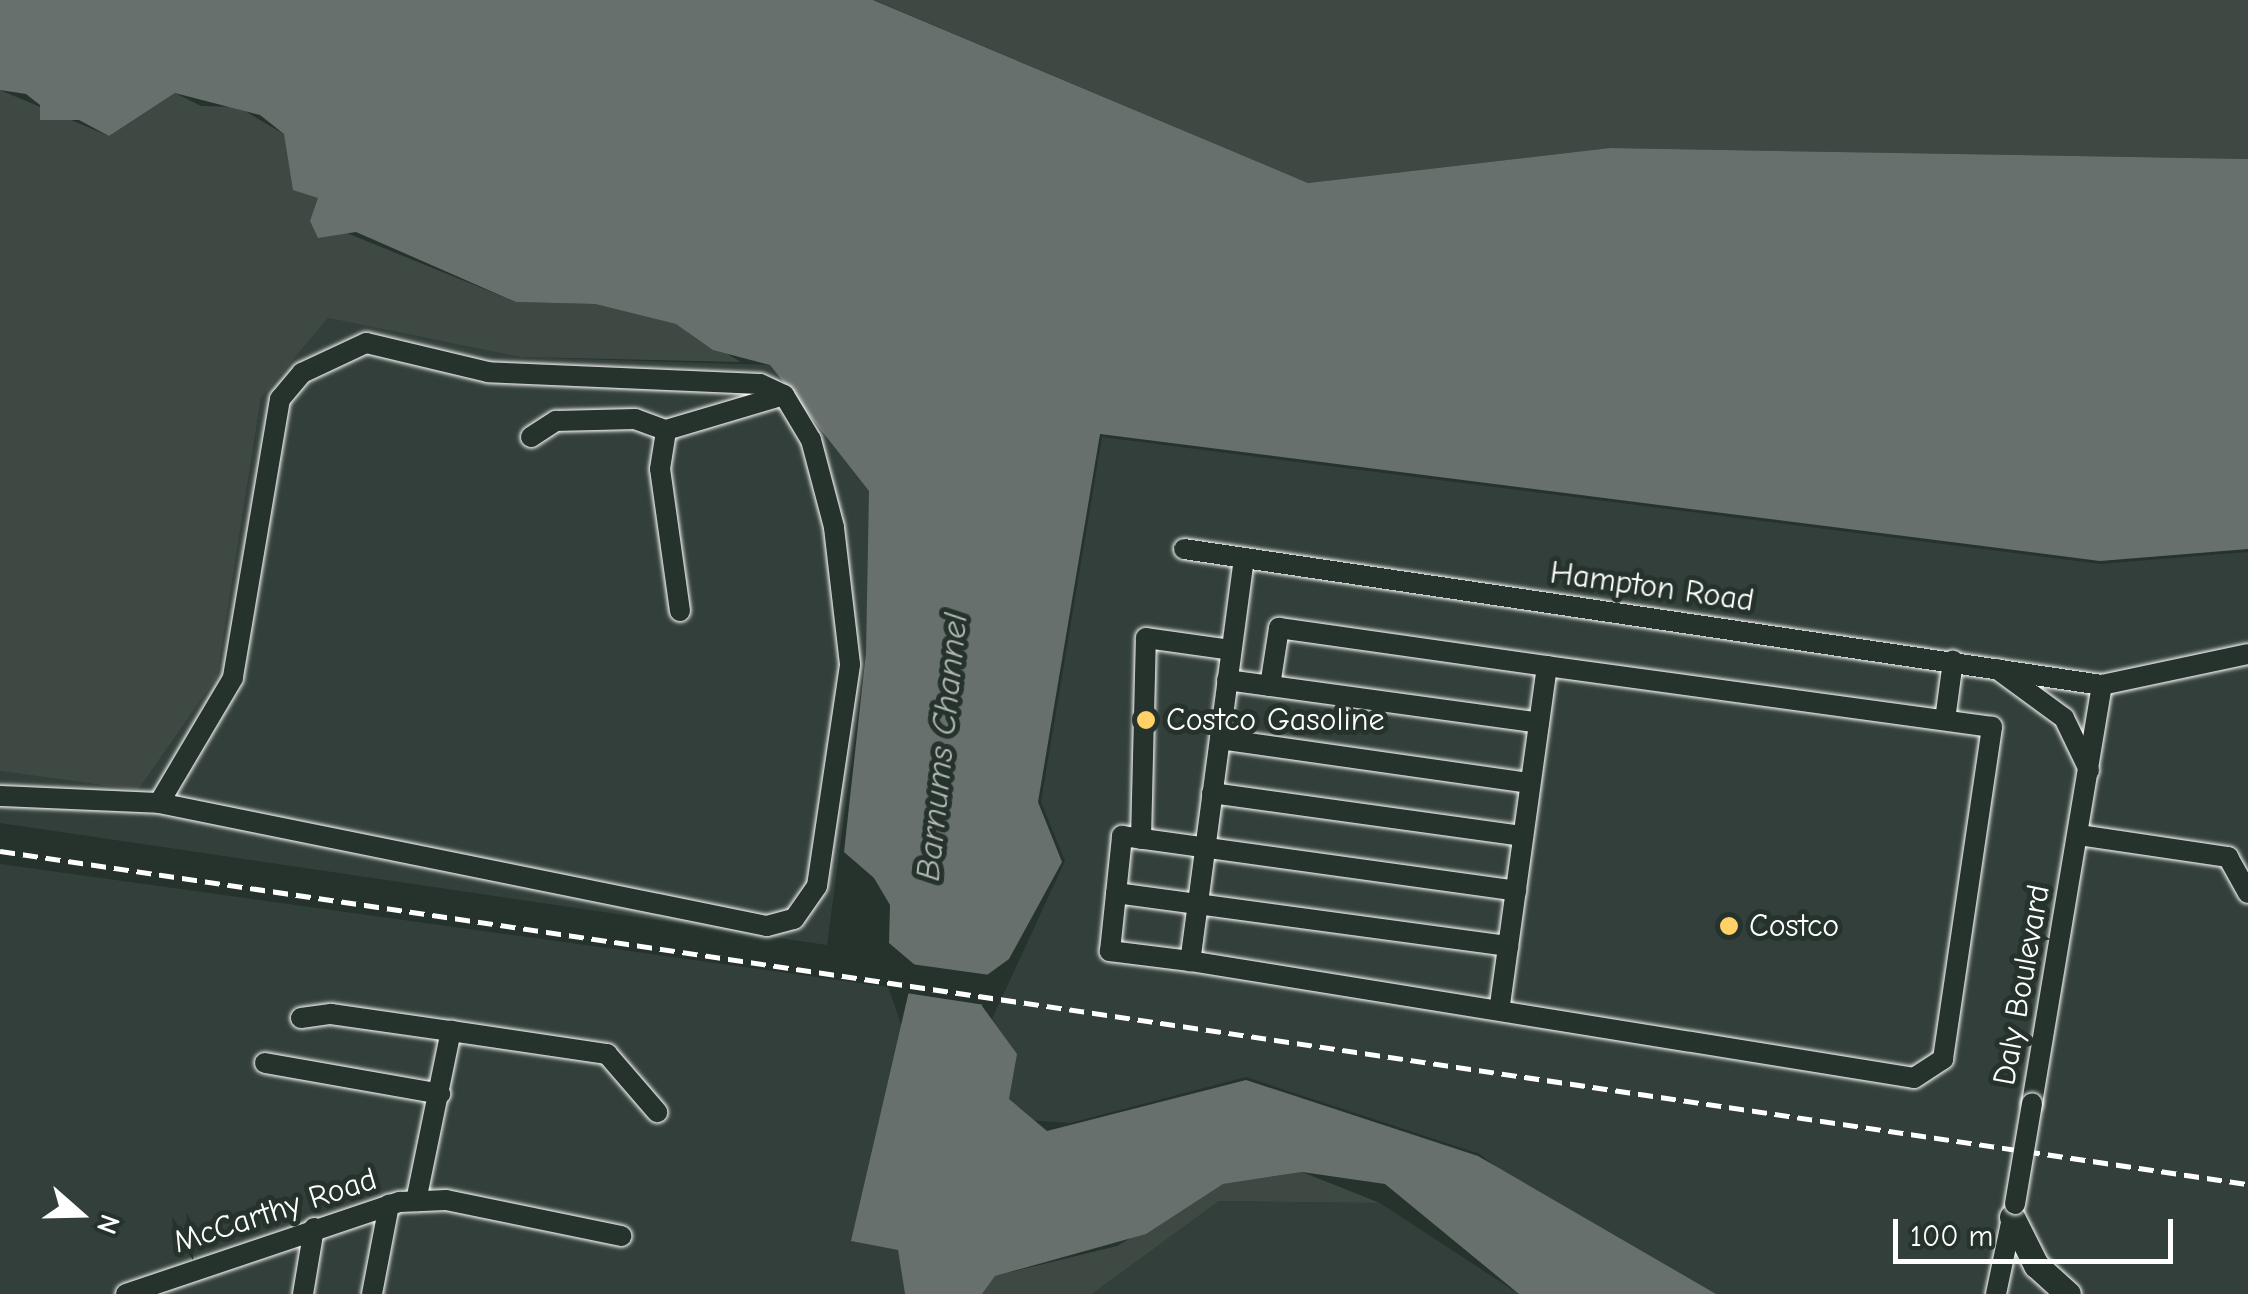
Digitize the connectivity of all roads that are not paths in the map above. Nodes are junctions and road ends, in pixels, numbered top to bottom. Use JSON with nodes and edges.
{"nodes":[{"id":1,"x":784,"y":395,"type":"junction"},
{"id":2,"x":666,"y":430,"type":"junction"},
{"id":3,"x":530,"y":437,"type":"dead end"},
{"id":4,"x":1184,"y":549,"type":"dead end"},
{"id":5,"x":1244,"y":558,"type":"junction"},
{"id":6,"x":680,"y":610,"type":"dead end"},
{"id":7,"x":1232,"y":650,"type":"junction"},
{"id":8,"x":2248,"y":654,"type":"edge"},
{"id":9,"x":1953,"y":661,"type":"junction"},
{"id":10,"x":1547,"y":666,"type":"junction"},
{"id":11,"x":1996,"y":667,"type":"junction"},
{"id":12,"x":1228,"y":680,"type":"junction"},
{"id":13,"x":2102,"y":685,"type":"junction"},
{"id":14,"x":1270,"y":686,"type":"junction"},
{"id":15,"x":1946,"y":720,"type":"junction"},
{"id":16,"x":1539,"y":723,"type":"junction"},
{"id":17,"x":1220,"y":738,"type":"junction"},
{"id":18,"x":2089,"y":770,"type":"junction"},
{"id":19,"x":1530,"y":783,"type":"junction"},
{"id":20,"x":1212,"y":793,"type":"junction"},
{"id":21,"x":0,"y":796,"type":"edge"},
{"id":22,"x":150,"y":805,"type":"junction"},
{"id":23,"x":2079,"y":834,"type":"junction"},
{"id":24,"x":1523,"y":836,"type":"junction"},
{"id":25,"x":1140,"y":838,"type":"junction"},
{"id":26,"x":1205,"y":846,"type":"junction"},
{"id":27,"x":1516,"y":891,"type":"junction"},
{"id":28,"x":1116,"y":892,"type":"junction"},
{"id":29,"x":2248,"y":893,"type":"edge"},
{"id":30,"x":1198,"y":903,"type":"junction"},
{"id":31,"x":1508,"y":946,"type":"junction"},
{"id":32,"x":1190,"y":962,"type":"junction"},
{"id":33,"x":1500,"y":1006,"type":"junction"},
{"id":34,"x":301,"y":1018,"type":"dead end"},
{"id":35,"x":451,"y":1032,"type":"junction"},
{"id":36,"x":265,"y":1064,"type":"dead end"},
{"id":37,"x":440,"y":1094,"type":"junction"},
{"id":38,"x":657,"y":1112,"type":"dead end"},
{"id":39,"x":416,"y":1201,"type":"junction"},
{"id":40,"x":390,"y":1205,"type":"junction"},
{"id":41,"x":2013,"y":1211,"type":"junction"},
{"id":42,"x":314,"y":1228,"type":"junction"},
{"id":43,"x":622,"y":1236,"type":"dead end"},
{"id":44,"x":126,"y":1294,"type":"edge"},
{"id":45,"x":302,"y":1294,"type":"edge"},
{"id":46,"x":372,"y":1294,"type":"edge"},
{"id":47,"x":1996,"y":1294,"type":"edge"},
{"id":48,"x":2068,"y":1294,"type":"edge"}],
"edges":[{"from":1,"to":2,"type":"street"},
{"from":1,"to":22,"type":"street"},
{"from":1,"to":22,"type":"street"},
{"from":2,"to":3,"type":"street"},
{"from":2,"to":6,"type":"street"},
{"from":4,"to":5,"type":"street","name":"Hampton Road"},
{"from":5,"to":7,"type":"street"},
{"from":5,"to":9,"type":"street","name":"Hampton Road"},
{"from":7,"to":12,"type":"street"},
{"from":7,"to":25,"type":"street"},
{"from":8,"to":13,"type":"street","name":"Hampton Road"},
{"from":9,"to":11,"type":"street","name":"Hampton Road"},
{"from":9,"to":15,"type":"street"},
{"from":10,"to":14,"type":"street"},
{"from":10,"to":15,"type":"street"},
{"from":10,"to":16,"type":"street"},
{"from":11,"to":13,"type":"street","name":"Hampton Road"},
{"from":11,"to":18,"type":"street","name":"Hampton Road"},
{"from":12,"to":14,"type":"street"},
{"from":12,"to":17,"type":"street"},
{"from":13,"to":18,"type":"street","name":"Daly Boulevard"},
{"from":14,"to":16,"type":"street"},
{"from":15,"to":33,"type":"street"},
{"from":16,"to":19,"type":"street"},
{"from":17,"to":19,"type":"street"},
{"from":17,"to":20,"type":"street"},
{"from":18,"to":23,"type":"street","name":"Daly Boulevard"},
{"from":19,"to":24,"type":"street"},
{"from":20,"to":24,"type":"street"},
{"from":20,"to":26,"type":"street"},
{"from":21,"to":22,"type":"street"},
{"from":23,"to":29,"type":"street"},
{"from":23,"to":41,"type":"street","name":"Daly Boulevard","bridge":true},
{"from":24,"to":27,"type":"street"},
{"from":25,"to":26,"type":"street"},
{"from":25,"to":28,"type":"street"},
{"from":26,"to":27,"type":"street"},
{"from":26,"to":30,"type":"street"},
{"from":27,"to":31,"type":"street"},
{"from":28,"to":30,"type":"street"},
{"from":28,"to":32,"type":"street"},
{"from":30,"to":31,"type":"street"},
{"from":30,"to":32,"type":"street"},
{"from":31,"to":33,"type":"street"},
{"from":32,"to":33,"type":"street"},
{"from":34,"to":35,"type":"street"},
{"from":35,"to":37,"type":"street"},
{"from":35,"to":38,"type":"street"},
{"from":36,"to":37,"type":"street"},
{"from":37,"to":39,"type":"street"},
{"from":39,"to":40,"type":"street","name":"McCarthy Road"},
{"from":39,"to":43,"type":"street","name":"McCarthy Road"},
{"from":40,"to":42,"type":"street","name":"McCarthy Road"},
{"from":40,"to":46,"type":"street"},
{"from":41,"to":47,"type":"street","name":"Daly Boulevard"},
{"from":41,"to":48,"type":"main road"},
{"from":42,"to":44,"type":"street","name":"McCarthy Road"},
{"from":42,"to":45,"type":"street"}]}
